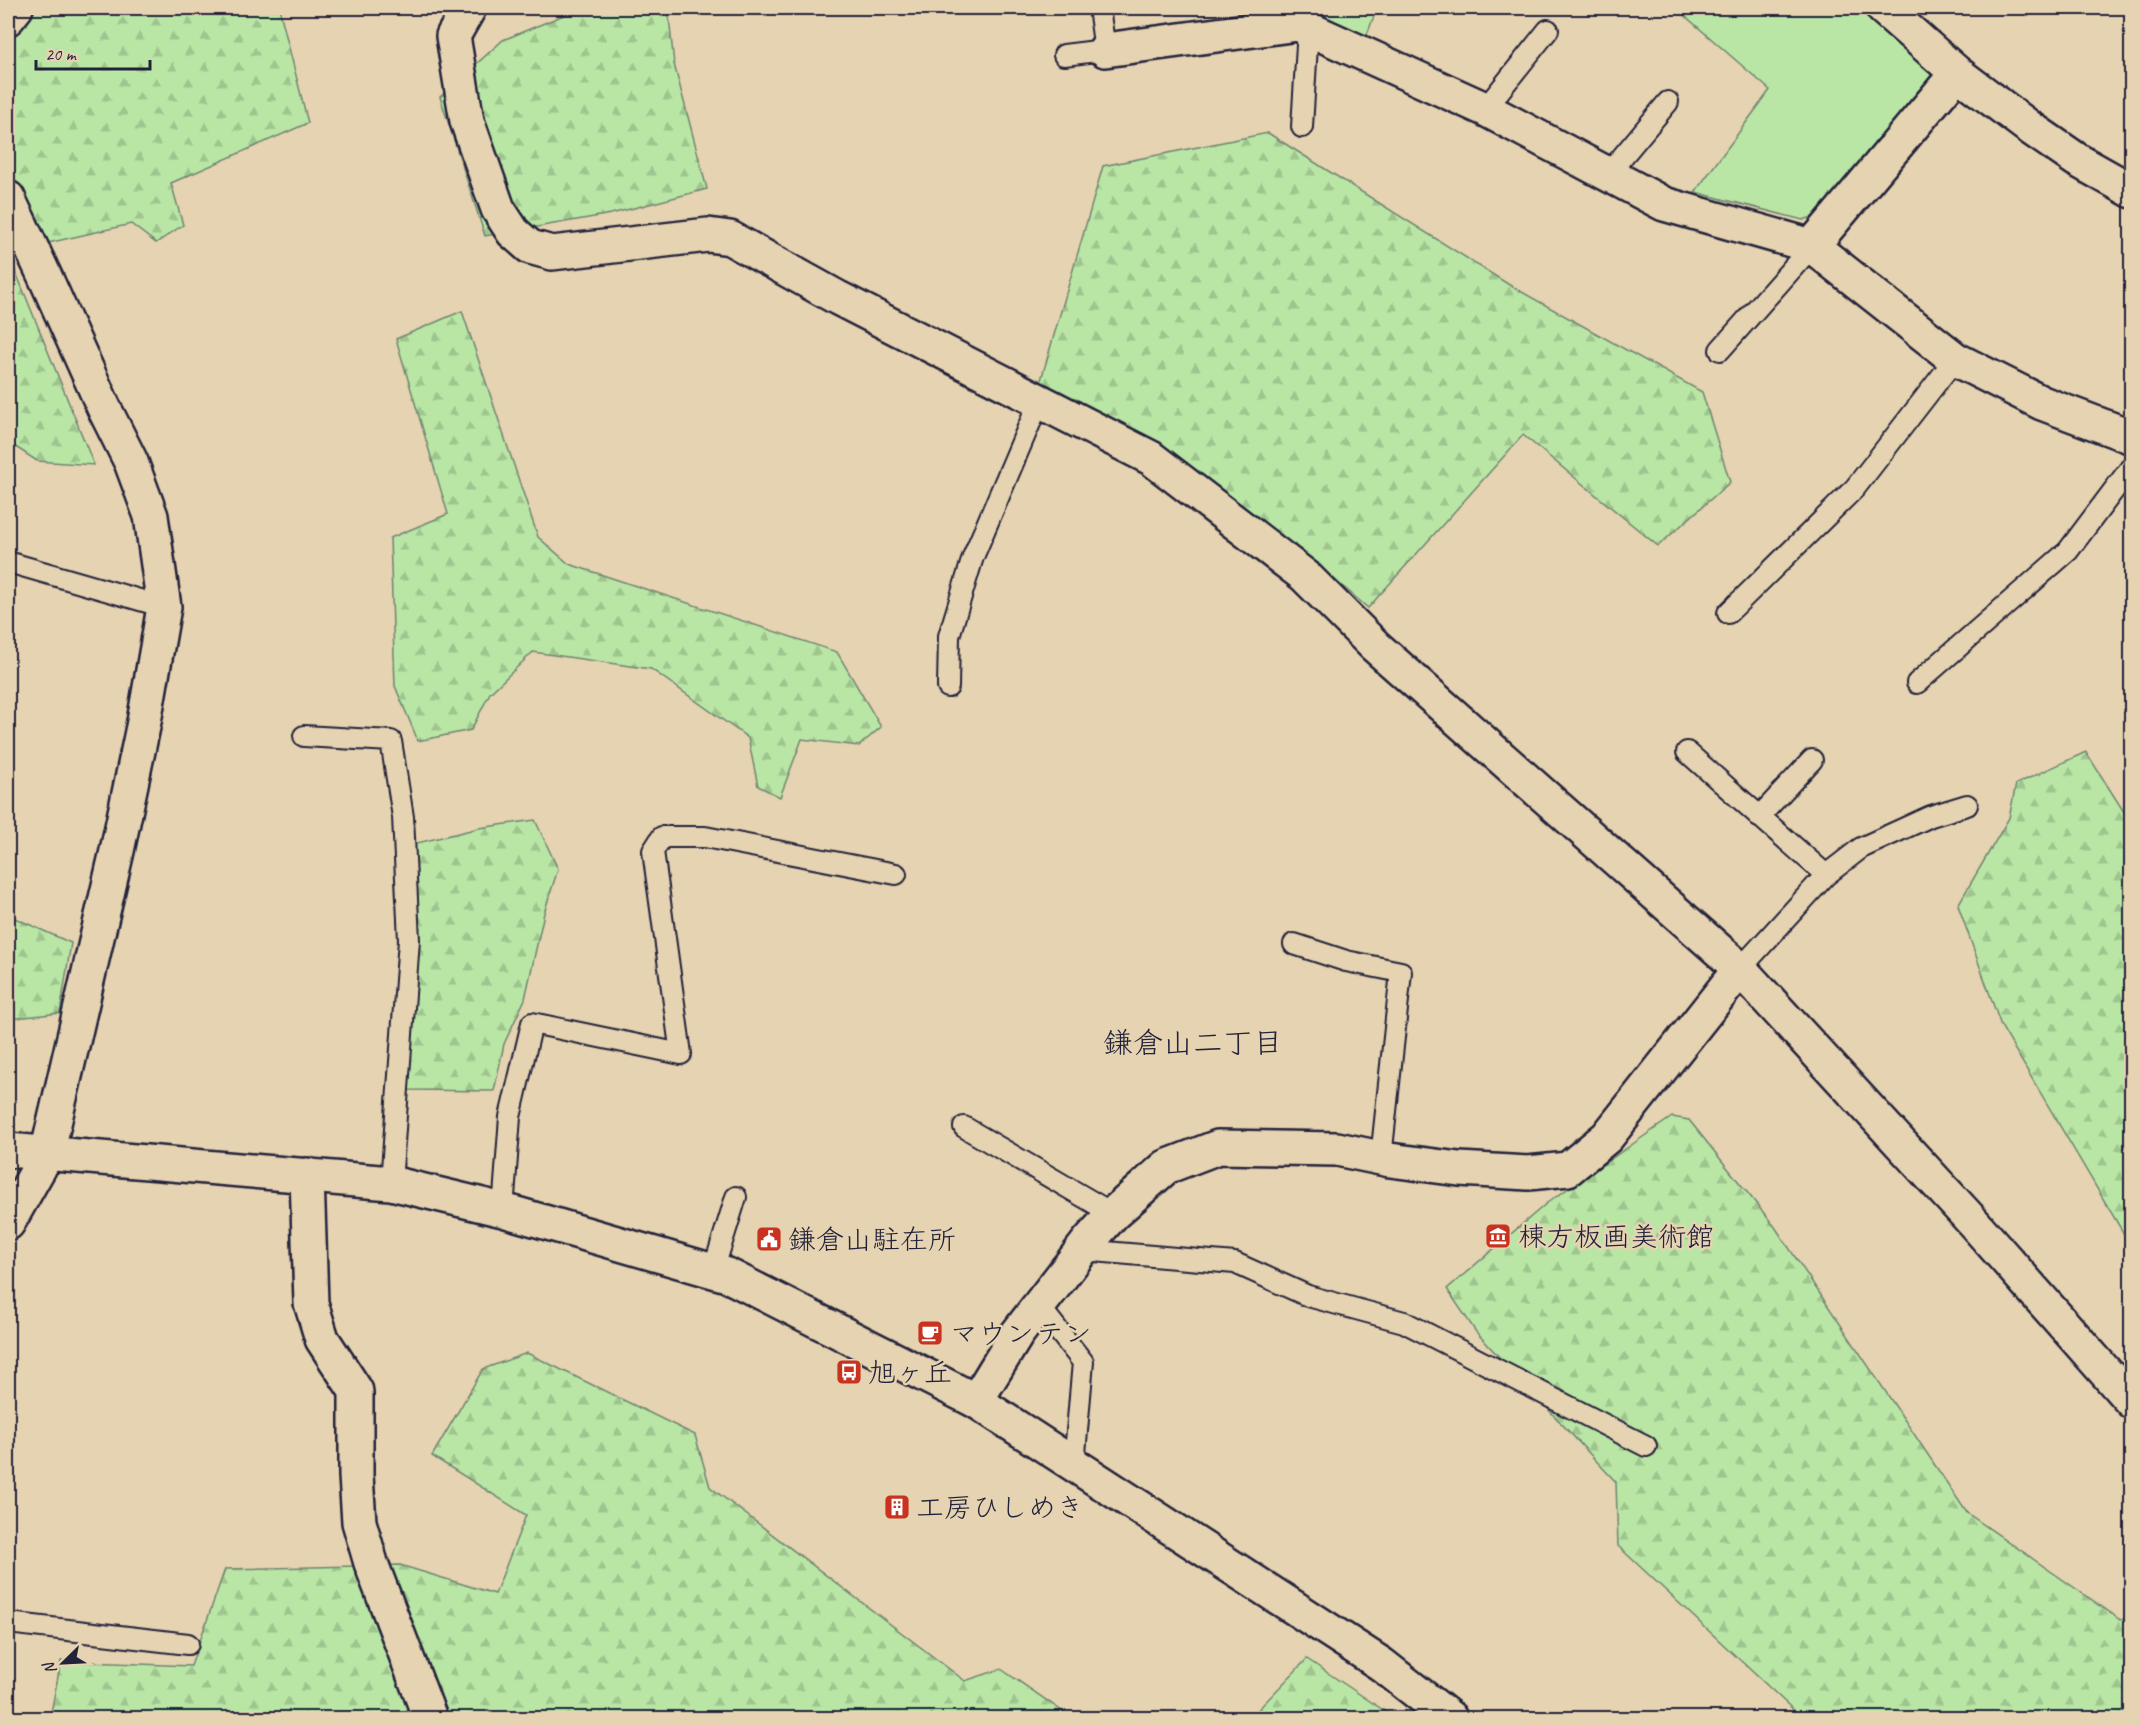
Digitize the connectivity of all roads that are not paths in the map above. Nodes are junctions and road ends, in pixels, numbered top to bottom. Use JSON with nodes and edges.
{"nodes":[{"id":1,"x":16,"y":8,"type":"edge"},
{"id":2,"x":469,"y":8,"type":"edge"},
{"id":3,"x":1099,"y":8,"type":"edge"},
{"id":4,"x":1884,"y":8,"type":"edge"},
{"id":5,"x":8,"y":18,"type":"edge"},
{"id":6,"x":1304,"y":20,"type":"edge"},
{"id":7,"x":1548,"y":30,"type":"dead end"},
{"id":8,"x":1105,"y":50,"type":"junction"},
{"id":9,"x":1064,"y":55,"type":"dead end"},
{"id":10,"x":1957,"y":74,"type":"junction"},
{"id":11,"x":1668,"y":102,"type":"dead end"},
{"id":12,"x":1485,"y":110,"type":"junction"},
{"id":13,"x":1302,"y":127,"type":"dead end"},
{"id":14,"x":1608,"y":174,"type":"junction"},
{"id":15,"x":2129,"y":185,"type":"edge"},
{"id":16,"x":8,"y":198,"type":"edge"},
{"id":17,"x":1812,"y":246,"type":"junction"},
{"id":18,"x":1720,"y":350,"type":"dead end"},
{"id":19,"x":1955,"y":359,"type":"junction"},
{"id":20,"x":1039,"y":402,"type":"junction"},
{"id":21,"x":2132,"y":437,"type":"edge"},
{"id":22,"x":2132,"y":466,"type":"edge"},
{"id":23,"x":8,"y":562,"type":"edge"},
{"id":24,"x":164,"y":607,"type":"junction"},
{"id":25,"x":1728,"y":613,"type":"dead end"},
{"id":26,"x":1917,"y":683,"type":"dead end"},
{"id":27,"x":948,"y":687,"type":"dead end"},
{"id":28,"x":304,"y":736,"type":"dead end"},
{"id":29,"x":1687,"y":752,"type":"dead end"},
{"id":30,"x":1812,"y":760,"type":"dead end"},
{"id":31,"x":1967,"y":805,"type":"dead end"},
{"id":32,"x":1759,"y":817,"type":"junction"},
{"id":33,"x":896,"y":874,"type":"dead end"},
{"id":34,"x":1826,"y":875,"type":"junction"},
{"id":35,"x":1294,"y":944,"type":"dead end"},
{"id":36,"x":1740,"y":969,"type":"junction"},
{"id":37,"x":964,"y":1126,"type":"dead end"},
{"id":38,"x":8,"y":1150,"type":"edge"},
{"id":39,"x":47,"y":1154,"type":"junction"},
{"id":40,"x":1381,"y":1158,"type":"junction"},
{"id":41,"x":307,"y":1175,"type":"junction"},
{"id":42,"x":391,"y":1183,"type":"junction"},
{"id":43,"x":736,"y":1197,"type":"dead end"},
{"id":44,"x":502,"y":1210,"type":"junction"},
{"id":45,"x":1113,"y":1214,"type":"junction"},
{"id":46,"x":8,"y":1223,"type":"edge"},
{"id":47,"x":1082,"y":1250,"type":"junction"},
{"id":48,"x":713,"y":1271,"type":"junction"},
{"id":49,"x":1038,"y":1306,"type":"junction"},
{"id":50,"x":976,"y":1401,"type":"junction"},
{"id":51,"x":2132,"y":1402,"type":"edge"},
{"id":52,"x":1646,"y":1446,"type":"dead end"},
{"id":53,"x":1074,"y":1465,"type":"junction"},
{"id":54,"x":8,"y":1623,"type":"edge"},
{"id":55,"x":188,"y":1644,"type":"dead end"},
{"id":56,"x":430,"y":1719,"type":"edge"},
{"id":57,"x":1450,"y":1719,"type":"edge"}],
"edges":[{"from":1,"to":5,"type":"street"},
{"from":2,"to":20,"type":"street"},
{"from":3,"to":8,"type":"lane"},
{"from":4,"to":10,"type":"street"},
{"from":6,"to":8,"type":"street"},
{"from":6,"to":12,"type":"street"},
{"from":6,"to":13,"type":"lane"},
{"from":7,"to":12,"type":"lane"},
{"from":8,"to":9,"type":"lane"},
{"from":10,"to":15,"type":"street"},
{"from":10,"to":17,"type":"street"},
{"from":11,"to":14,"type":"lane"},
{"from":12,"to":14,"type":"street"},
{"from":14,"to":17,"type":"street"},
{"from":16,"to":24,"type":"street"},
{"from":17,"to":18,"type":"lane"},
{"from":17,"to":19,"type":"street"},
{"from":19,"to":21,"type":"street"},
{"from":19,"to":25,"type":"lane"},
{"from":20,"to":27,"type":"lane"},
{"from":20,"to":36,"type":"street"},
{"from":22,"to":26,"type":"lane"},
{"from":23,"to":24,"type":"lane"},
{"from":24,"to":39,"type":"street"},
{"from":28,"to":42,"type":"lane"},
{"from":29,"to":32,"type":"lane"},
{"from":30,"to":32,"type":"lane"},
{"from":31,"to":34,"type":"lane"},
{"from":32,"to":34,"type":"lane"},
{"from":33,"to":44,"type":"lane"},
{"from":34,"to":36,"type":"lane"},
{"from":35,"to":40,"type":"lane"},
{"from":36,"to":40,"type":"street"},
{"from":36,"to":51,"type":"street"},
{"from":37,"to":45,"type":"lane"},
{"from":38,"to":39,"type":"street"},
{"from":39,"to":41,"type":"street"},
{"from":39,"to":46,"type":"street"},
{"from":40,"to":45,"type":"street"},
{"from":41,"to":42,"type":"street"},
{"from":41,"to":56,"type":"street"},
{"from":42,"to":44,"type":"street"},
{"from":43,"to":48,"type":"lane"},
{"from":44,"to":48,"type":"street"},
{"from":45,"to":47,"type":"street"},
{"from":47,"to":49,"type":"street"},
{"from":47,"to":52,"type":"lane"},
{"from":48,"to":50,"type":"street"},
{"from":49,"to":50,"type":"street"},
{"from":49,"to":53,"type":"lane"},
{"from":50,"to":53,"type":"street"},
{"from":53,"to":57,"type":"street"},
{"from":54,"to":55,"type":"lane"}]}
